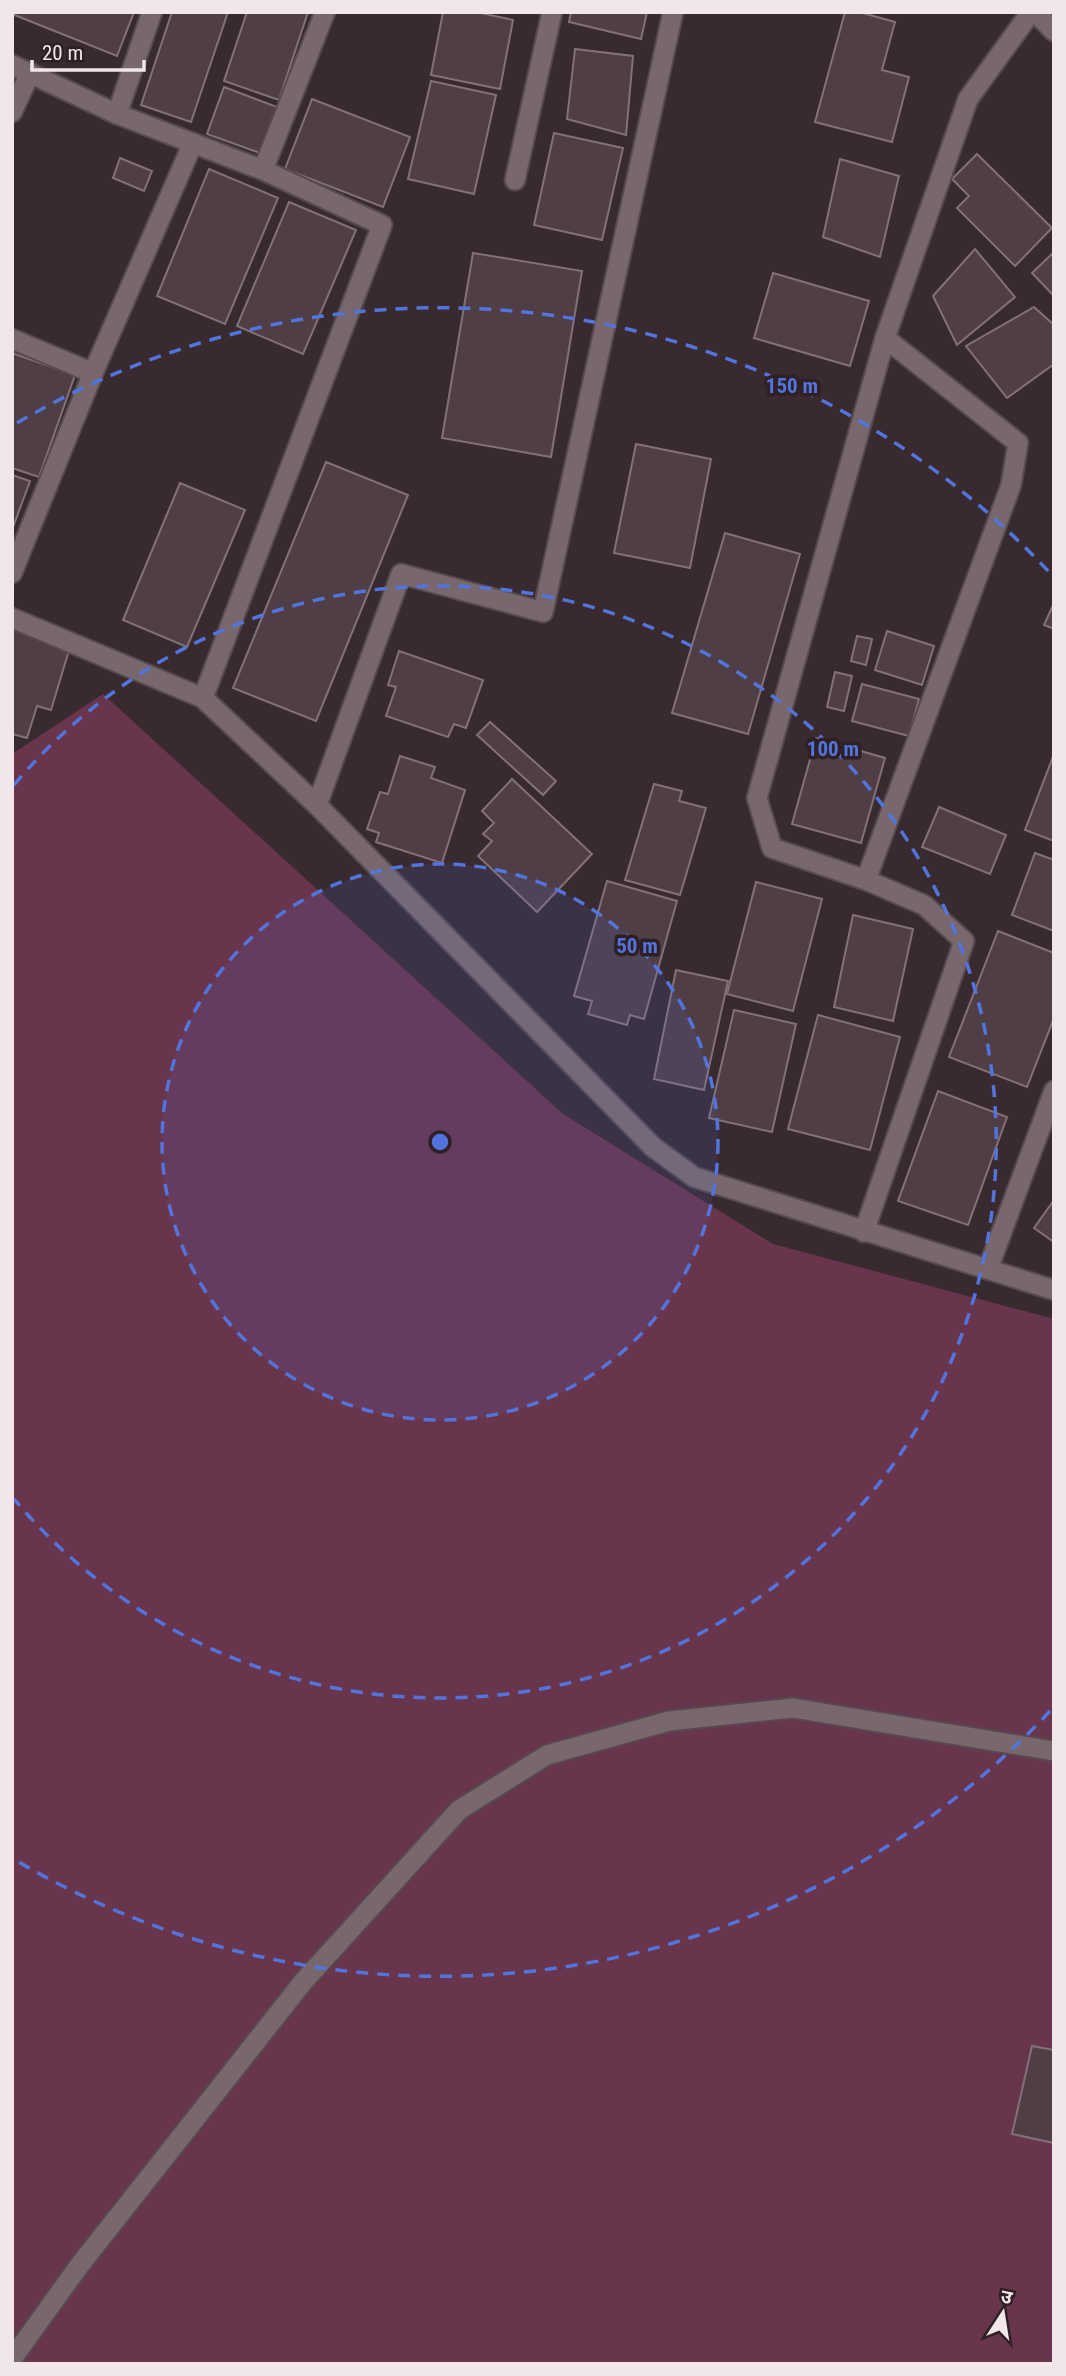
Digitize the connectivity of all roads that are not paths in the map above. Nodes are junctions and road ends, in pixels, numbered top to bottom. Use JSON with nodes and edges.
{"nodes":[{"id":1,"x":152,"y":12,"type":"edge"},
{"id":2,"x":325,"y":12,"type":"edge"},
{"id":3,"x":552,"y":12,"type":"edge"},
{"id":4,"x":673,"y":12,"type":"edge"},
{"id":5,"x":1033,"y":12,"type":"edge"},
{"id":6,"x":1054,"y":31,"type":"edge"},
{"id":7,"x":21,"y":69,"type":"edge"},
{"id":8,"x":12,"y":112,"type":"edge"},
{"id":9,"x":117,"y":114,"type":"junction"},
{"id":10,"x":193,"y":143,"type":"junction"},
{"id":11,"x":263,"y":170,"type":"junction"},
{"id":12,"x":515,"y":180,"type":"dead end"},
{"id":13,"x":885,"y":338,"type":"junction"},
{"id":14,"x":12,"y":339,"type":"edge"},
{"id":15,"x":93,"y":373,"type":"junction"},
{"id":16,"x":12,"y":573,"type":"edge"},
{"id":17,"x":12,"y":618,"type":"edge"},
{"id":18,"x":203,"y":698,"type":"junction"},
{"id":19,"x":317,"y":805,"type":"junction"},
{"id":20,"x":866,"y":880,"type":"junction"},
{"id":21,"x":1054,"y":1091,"type":"edge"},
{"id":22,"x":1049,"y":1117,"type":"edge"},
{"id":23,"x":864,"y":1232,"type":"junction"},
{"id":24,"x":988,"y":1269,"type":"junction"},
{"id":25,"x":1054,"y":1290,"type":"edge"},
{"id":26,"x":1054,"y":1751,"type":"edge"},
{"id":27,"x":12,"y":2359,"type":"edge"}],
"edges":[{"from":1,"to":9,"type":"street"},
{"from":2,"to":11,"type":"street"},
{"from":3,"to":12,"type":"street"},
{"from":4,"to":19,"type":"street"},
{"from":5,"to":6,"type":"street"},
{"from":5,"to":13,"type":"street"},
{"from":7,"to":8,"type":"street"},
{"from":7,"to":9,"type":"street"},
{"from":9,"to":10,"type":"street"},
{"from":10,"to":11,"type":"street"},
{"from":10,"to":15,"type":"street"},
{"from":11,"to":18,"type":"street"},
{"from":13,"to":20,"type":"street"},
{"from":13,"to":20,"type":"street"},
{"from":14,"to":15,"type":"street"},
{"from":15,"to":16,"type":"street"},
{"from":17,"to":18,"type":"street"},
{"from":18,"to":19,"type":"street"},
{"from":19,"to":23,"type":"street"},
{"from":20,"to":23,"type":"street"},
{"from":21,"to":22,"type":"street"},
{"from":22,"to":24,"type":"street"},
{"from":23,"to":24,"type":"street"},
{"from":24,"to":25,"type":"street"},
{"from":26,"to":27,"type":"street"}]}
